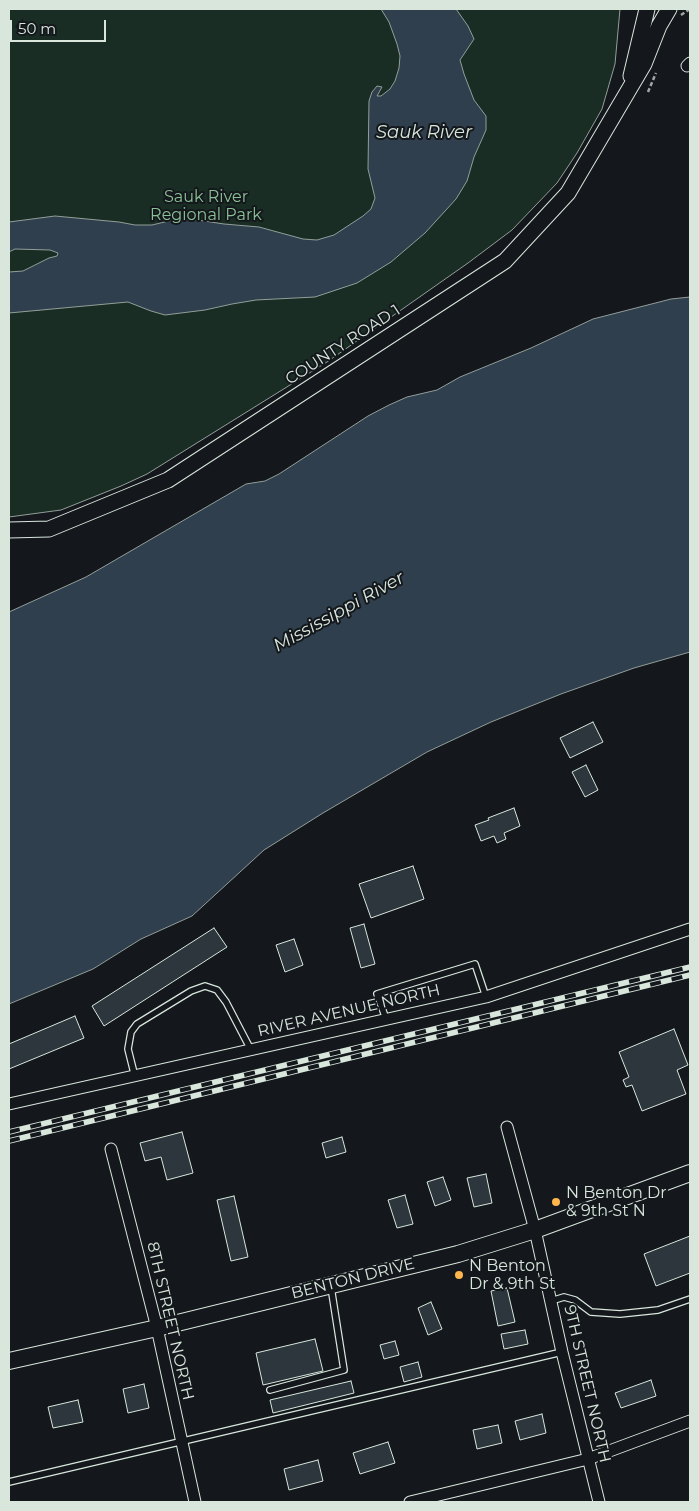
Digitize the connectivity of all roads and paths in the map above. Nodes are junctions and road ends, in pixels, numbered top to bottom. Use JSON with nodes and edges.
{"nodes":[{"id":1,"x":647,"y":9,"type":"edge"},
{"id":2,"x":669,"y":9,"type":"edge"},
{"id":3,"x":626,"y":94,"type":"junction"},
{"id":4,"x":9,"y":530,"type":"edge"},
{"id":5,"x":690,"y":929,"type":"edge"},
{"id":6,"x":486,"y":996,"type":"junction"},
{"id":7,"x":386,"y":1019,"type":"junction"},
{"id":8,"x":251,"y":1050,"type":"junction"},
{"id":9,"x":135,"y":1077,"type":"junction"},
{"id":10,"x":9,"y":1104,"type":"edge"},
{"id":11,"x":507,"y":1127,"type":"dead end"},
{"id":12,"x":111,"y":1149,"type":"dead end"},
{"id":13,"x":690,"y":1173,"type":"edge"},
{"id":14,"x":535,"y":1230,"type":"junction"},
{"id":15,"x":330,"y":1285,"type":"junction"},
{"id":16,"x":690,"y":1299,"type":"edge"},
{"id":17,"x":551,"y":1301,"type":"junction"},
{"id":18,"x":156,"y":1328,"type":"junction"},
{"id":19,"x":562,"y":1352,"type":"junction"},
{"id":20,"x":9,"y":1361,"type":"edge"},
{"id":21,"x":270,"y":1390,"type":"dead end"},
{"id":22,"x":690,"y":1421,"type":"edge"},
{"id":23,"x":182,"y":1442,"type":"junction"},
{"id":24,"x":588,"y":1459,"type":"junction"},
{"id":25,"x":9,"y":1482,"type":"edge"},
{"id":26,"x":195,"y":1502,"type":"edge"},
{"id":27,"x":414,"y":1502,"type":"edge"},
{"id":28,"x":599,"y":1502,"type":"edge"}],
"edges":[{"from":1,"to":3,"type":"street","name":"COUNTY ROAD 1"},
{"from":2,"to":3,"type":"street","name":"COUNTY ROAD 1"},
{"from":3,"to":4,"type":"street","name":"COUNTY ROAD 1"},
{"from":5,"to":6,"type":"street","name":"RIVER AVENUE NORTH"},
{"from":6,"to":7,"type":"street","name":"RIVER AVENUE NORTH"},
{"from":6,"to":7,"type":"lane"},
{"from":7,"to":8,"type":"street","name":"RIVER AVENUE NORTH"},
{"from":8,"to":9,"type":"street","name":"RIVER AVENUE NORTH"},
{"from":8,"to":9,"type":"lane"},
{"from":9,"to":10,"type":"street","name":"RIVER AVENUE NORTH"},
{"from":11,"to":14,"type":"street","name":"9TH STREET NORTH"},
{"from":12,"to":18,"type":"street","name":"8TH STREET NORTH"},
{"from":13,"to":14,"type":"main road","name":"BENTON DRIVE"},
{"from":14,"to":15,"type":"main road","name":"BENTON DRIVE"},
{"from":14,"to":17,"type":"street","name":"9TH STREET NORTH"},
{"from":15,"to":18,"type":"main road","name":"BENTON DRIVE"},
{"from":15,"to":21,"type":"lane"},
{"from":16,"to":17,"type":"lane"},
{"from":17,"to":19,"type":"street","name":"9TH STREET NORTH"},
{"from":18,"to":20,"type":"main road","name":"BENTON DRIVE"},
{"from":18,"to":23,"type":"street","name":"8TH STREET NORTH"},
{"from":19,"to":23,"type":"lane"},
{"from":19,"to":24,"type":"street","name":"9TH STREET NORTH"},
{"from":22,"to":24,"type":"street"},
{"from":23,"to":25,"type":"lane"},
{"from":23,"to":26,"type":"street","name":"8TH STREET NORTH"},
{"from":24,"to":27,"type":"street"},
{"from":24,"to":28,"type":"street","name":"9TH STREET NORTH"}]}
